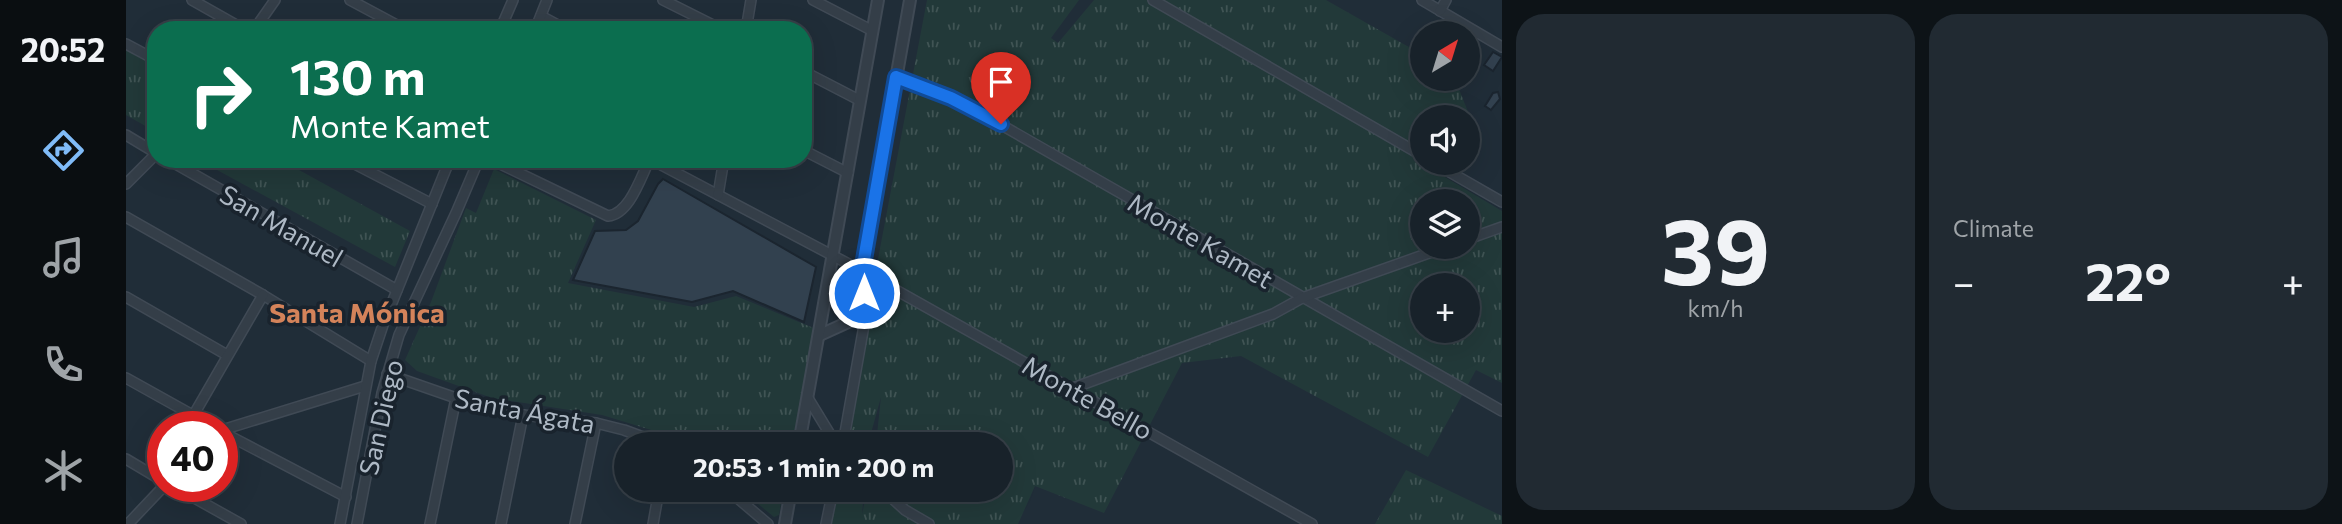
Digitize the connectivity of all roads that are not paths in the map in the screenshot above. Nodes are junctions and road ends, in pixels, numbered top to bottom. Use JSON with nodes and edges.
{"nodes":[{"id":1,"x":192,"y":0,"type":"edge"},
{"id":2,"x":275,"y":0,"type":"edge"},
{"id":3,"x":350,"y":0,"type":"edge"},
{"id":4,"x":513,"y":0,"type":"edge"},
{"id":5,"x":547,"y":0,"type":"edge"},
{"id":6,"x":663,"y":0,"type":"edge"},
{"id":7,"x":751,"y":0,"type":"edge"},
{"id":8,"x":813,"y":0,"type":"edge"},
{"id":9,"x":878,"y":0,"type":"edge"},
{"id":10,"x":910,"y":0,"type":"edge"},
{"id":11,"x":1153,"y":0,"type":"edge"},
{"id":12,"x":1422,"y":0,"type":"edge"},
{"id":13,"x":1446,"y":0,"type":"edge"},
{"id":14,"x":1440,"y":11,"type":"junction"},
{"id":15,"x":541,"y":16,"type":"junction"},
{"id":16,"x":229,"y":21,"type":"edge"},
{"id":17,"x":260,"y":21,"type":"edge"},
{"id":18,"x":389,"y":21,"type":"edge"},
{"id":19,"x":504,"y":21,"type":"edge"},
{"id":20,"x":539,"y":21,"type":"edge"},
{"id":21,"x":550,"y":21,"type":"edge"},
{"id":22,"x":705,"y":21,"type":"edge"},
{"id":23,"x":748,"y":21,"type":"edge"},
{"id":24,"x":871,"y":30,"type":"junction"},
{"id":25,"x":126,"y":44,"type":"edge"},
{"id":26,"x":1502,"y":47,"type":"edge"},
{"id":27,"x":147,"y":55,"type":"edge"},
{"id":28,"x":812,"y":76,"type":"edge"},
{"id":29,"x":896,"y":77,"type":"junction"},
{"id":30,"x":859,"y":100,"type":"junction"},
{"id":31,"x":126,"y":135,"type":"edge"},
{"id":32,"x":147,"y":148,"type":"edge"},
{"id":33,"x":1410,"y":148,"type":"edge"},
{"id":34,"x":812,"y":155,"type":"edge"},
{"id":35,"x":147,"y":162,"type":"edge"},
{"id":36,"x":183,"y":168,"type":"edge"},
{"id":37,"x":362,"y":168,"type":"edge"},
{"id":38,"x":446,"y":168,"type":"edge"},
{"id":39,"x":475,"y":168,"type":"edge"},
{"id":40,"x":509,"y":168,"type":"edge"},
{"id":41,"x":645,"y":168,"type":"edge"},
{"id":42,"x":667,"y":168,"type":"edge"},
{"id":43,"x":722,"y":168,"type":"edge"},
{"id":44,"x":848,"y":173,"type":"junction"},
{"id":45,"x":1455,"y":175,"type":"edge"},
{"id":46,"x":126,"y":184,"type":"edge"},
{"id":47,"x":718,"y":195,"type":"junction"},
{"id":48,"x":1502,"y":202,"type":"edge"},
{"id":49,"x":432,"y":204,"type":"junction"},
{"id":50,"x":126,"y":217,"type":"edge"},
{"id":51,"x":1502,"y":227,"type":"edge"},
{"id":52,"x":1480,"y":235,"type":"edge"},
{"id":53,"x":834,"y":255,"type":"junction"},
{"id":54,"x":1412,"y":259,"type":"edge"},
{"id":55,"x":862,"y":271,"type":"junction"},
{"id":56,"x":397,"y":290,"type":"junction"},
{"id":57,"x":263,"y":295,"type":"junction"},
{"id":58,"x":126,"y":297,"type":"edge"},
{"id":59,"x":1302,"y":298,"type":"junction"},
{"id":60,"x":866,"y":314,"type":"junction"},
{"id":61,"x":820,"y":335,"type":"junction"},
{"id":62,"x":227,"y":355,"type":"junction"},
{"id":63,"x":371,"y":361,"type":"junction"},
{"id":64,"x":387,"y":374,"type":"junction"},
{"id":65,"x":126,"y":378,"type":"edge"},
{"id":66,"x":365,"y":386,"type":"junction"},
{"id":67,"x":1073,"y":388,"type":"junction"},
{"id":68,"x":456,"y":398,"type":"junction"},
{"id":69,"x":808,"y":398,"type":"junction"},
{"id":70,"x":184,"y":411,"type":"edge"},
{"id":71,"x":196,"y":411,"type":"edge"},
{"id":72,"x":1502,"y":411,"type":"edge"},
{"id":73,"x":523,"y":415,"type":"junction"},
{"id":74,"x":596,"y":423,"type":"junction"},
{"id":75,"x":238,"y":426,"type":"edge"},
{"id":76,"x":629,"y":432,"type":"edge"},
{"id":77,"x":801,"y":432,"type":"edge"},
{"id":78,"x":829,"y":432,"type":"edge"},
{"id":79,"x":845,"y":432,"type":"edge"},
{"id":80,"x":238,"y":440,"type":"edge"},
{"id":81,"x":126,"y":459,"type":"edge"},
{"id":82,"x":147,"y":471,"type":"edge"},
{"id":83,"x":346,"y":497,"type":"junction"},
{"id":84,"x":149,"y":502,"type":"edge"},
{"id":85,"x":202,"y":502,"type":"edge"},
{"id":86,"x":657,"y":502,"type":"edge"},
{"id":87,"x":742,"y":502,"type":"edge"},
{"id":88,"x":789,"y":502,"type":"edge"},
{"id":89,"x":831,"y":502,"type":"edge"},
{"id":90,"x":896,"y":502,"type":"edge"},
{"id":91,"x":128,"y":524,"type":"edge"},
{"id":92,"x":241,"y":524,"type":"edge"},
{"id":93,"x":340,"y":524,"type":"edge"},
{"id":94,"x":357,"y":524,"type":"edge"},
{"id":95,"x":430,"y":524,"type":"edge"},
{"id":96,"x":501,"y":524,"type":"edge"},
{"id":97,"x":575,"y":524,"type":"edge"},
{"id":98,"x":653,"y":524,"type":"edge"},
{"id":99,"x":768,"y":524,"type":"edge"},
{"id":100,"x":785,"y":524,"type":"edge"},
{"id":101,"x":826,"y":524,"type":"edge"},
{"id":102,"x":929,"y":524,"type":"edge"},
{"id":103,"x":1312,"y":524,"type":"edge"}],
"edges":[{"from":1,"to":16,"type":"street"},
{"from":2,"to":17,"type":"street"},
{"from":3,"to":18,"type":"street"},
{"from":4,"to":19,"type":"street"},
{"from":5,"to":15,"type":"street"},
{"from":6,"to":22,"type":"street"},
{"from":7,"to":23,"type":"street"},
{"from":8,"to":24,"type":"street"},
{"from":9,"to":24,"type":"street"},
{"from":10,"to":29,"type":"street"},
{"from":11,"to":33,"type":"street"},
{"from":12,"to":14,"type":"street"},
{"from":13,"to":14,"type":"street"},
{"from":14,"to":26,"type":"street"},
{"from":15,"to":20,"type":"street"},
{"from":15,"to":21,"type":"street"},
{"from":24,"to":30,"type":"street"},
{"from":25,"to":27,"type":"street"},
{"from":28,"to":30,"type":"street"},
{"from":29,"to":55,"type":"street"},
{"from":29,"to":59,"type":"street","name":"Monte Kamet"},
{"from":30,"to":44,"type":"street"},
{"from":31,"to":32,"type":"street"},
{"from":34,"to":44,"type":"street"},
{"from":35,"to":46,"type":"street"},
{"from":36,"to":56,"type":"street","name":"San Manuel"},
{"from":37,"to":49,"type":"street"},
{"from":38,"to":49,"type":"street","name":"San Diego"},
{"from":39,"to":64,"type":"street","name":"San Diego"},
{"from":40,"to":41,"type":"street"},
{"from":42,"to":47,"type":"street","name":"Monte Bello"},
{"from":43,"to":47,"type":"street"},
{"from":44,"to":53,"type":"street"},
{"from":45,"to":48,"type":"street"},
{"from":47,"to":53,"type":"street","name":"Monte Bello"},
{"from":49,"to":56,"type":"street","name":"San Diego"},
{"from":50,"to":57,"type":"street"},
{"from":51,"to":52,"type":"street"},
{"from":53,"to":55,"type":"street","name":"Monte Bello"},
{"from":53,"to":61,"type":"street"},
{"from":54,"to":59,"type":"street"},
{"from":55,"to":60,"type":"street"},
{"from":55,"to":67,"type":"street","name":"Monte Bello"},
{"from":56,"to":63,"type":"street","name":"San Diego"},
{"from":57,"to":62,"type":"street"},
{"from":57,"to":63,"type":"street"},
{"from":58,"to":62,"type":"street"},
{"from":59,"to":67,"type":"street"},
{"from":59,"to":72,"type":"street","name":"Monte Kamet"},
{"from":60,"to":61,"type":"street"},
{"from":60,"to":79,"type":"street"},
{"from":61,"to":69,"type":"street"},
{"from":62,"to":71,"type":"street"},
{"from":63,"to":66,"type":"street","name":"San Diego"},
{"from":64,"to":68,"type":"street","name":"Santa Ágata"},
{"from":64,"to":94,"type":"street","name":"San Diego"},
{"from":65,"to":70,"type":"street"},
{"from":66,"to":75,"type":"street"},
{"from":66,"to":83,"type":"street","name":"San Diego"},
{"from":67,"to":103,"type":"street","name":"Monte Bello"},
{"from":68,"to":73,"type":"street","name":"Santa Ágata"},
{"from":68,"to":95,"type":"street"},
{"from":69,"to":77,"type":"street"},
{"from":69,"to":78,"type":"street"},
{"from":73,"to":74,"type":"street","name":"Santa Ágata"},
{"from":73,"to":96,"type":"street"},
{"from":74,"to":76,"type":"street","name":"Santa Ágata"},
{"from":74,"to":97,"type":"street"},
{"from":80,"to":83,"type":"street"},
{"from":81,"to":82,"type":"street"},
{"from":83,"to":93,"type":"street","name":"San Diego"},
{"from":84,"to":91,"type":"street"},
{"from":85,"to":92,"type":"street"},
{"from":86,"to":98,"type":"street"},
{"from":87,"to":99,"type":"street"},
{"from":88,"to":100,"type":"street"},
{"from":89,"to":101,"type":"street"},
{"from":90,"to":102,"type":"street"}]}
